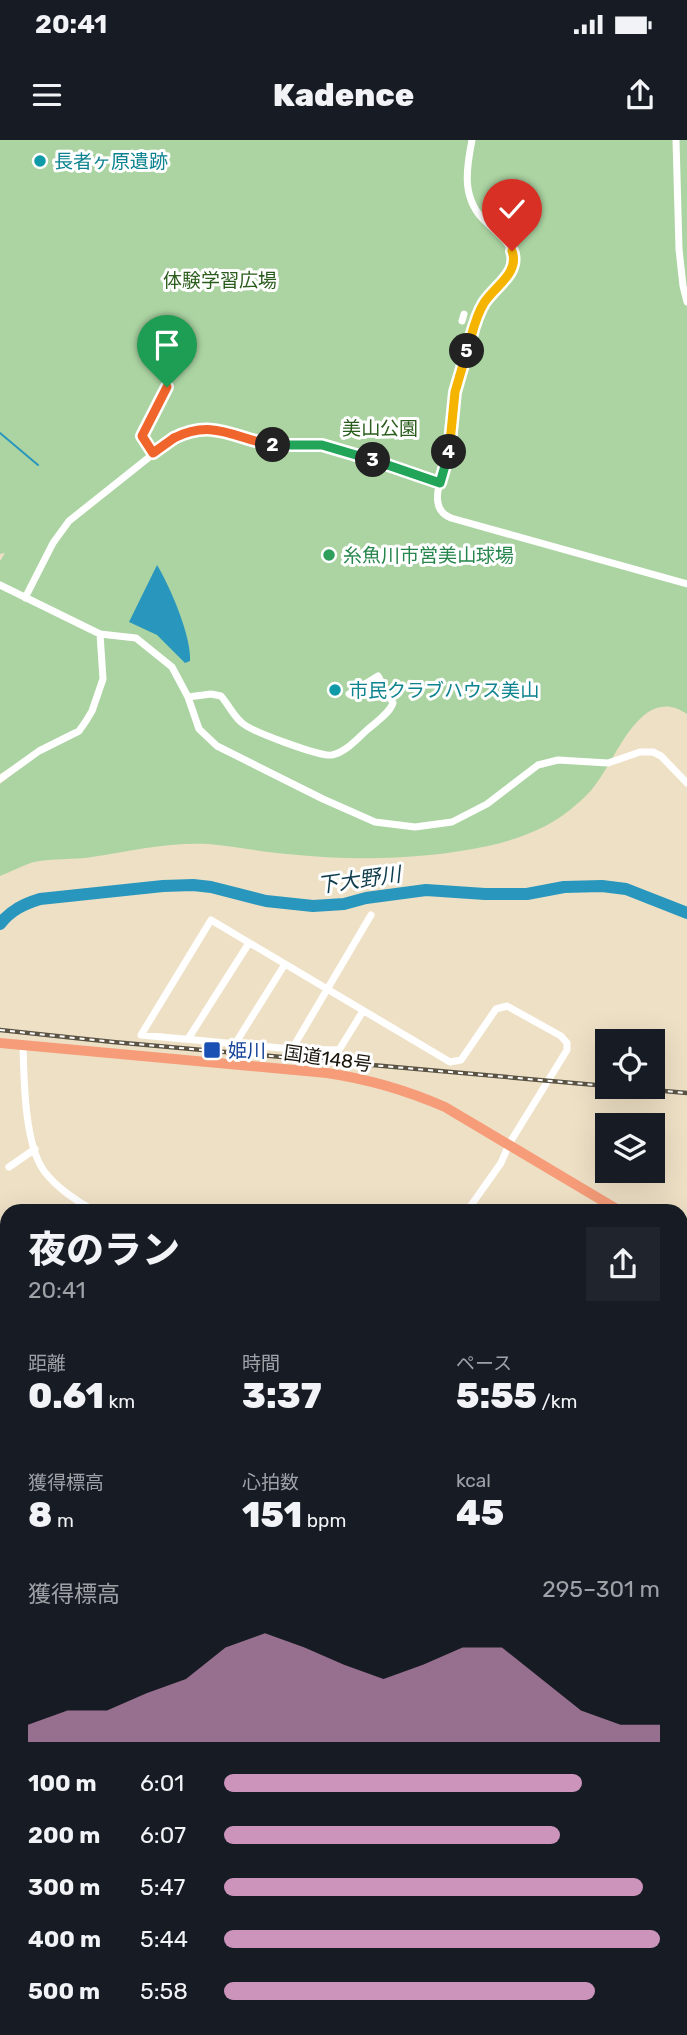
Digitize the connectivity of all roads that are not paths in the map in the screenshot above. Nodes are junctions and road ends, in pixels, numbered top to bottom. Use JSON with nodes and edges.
{"nodes":[{"id":1,"x":676,"y":140,"type":"edge"},
{"id":2,"x":469,"y":142,"type":"edge"},
{"id":3,"x":687,"y":302,"type":"edge"},
{"id":4,"x":173,"y":370,"type":"dead end"},
{"id":5,"x":153,"y":453,"type":"junction"},
{"id":6,"x":440,"y":483,"type":"junction"},
{"id":7,"x":687,"y":584,"type":"edge"},
{"id":8,"x":0,"y":585,"type":"edge"},
{"id":9,"x":25,"y":598,"type":"junction"},
{"id":10,"x":100,"y":634,"type":"junction"},
{"id":11,"x":349,"y":694,"type":"dead end"},
{"id":12,"x":188,"y":697,"type":"junction"},
{"id":13,"x":0,"y":779,"type":"edge"},
{"id":14,"x":687,"y":783,"type":"edge"},
{"id":15,"x":371,"y":915,"type":"dead end"},
{"id":16,"x":249,"y":943,"type":"junction"},
{"id":17,"x":285,"y":964,"type":"junction"},
{"id":18,"x":328,"y":988,"type":"junction"},
{"id":19,"x":363,"y":1011,"type":"junction"},
{"id":20,"x":188,"y":1039,"type":"junction"},
{"id":21,"x":0,"y":1043,"type":"edge"},
{"id":22,"x":23,"y":1044,"type":"junction"},
{"id":23,"x":235,"y":1044,"type":"junction"},
{"id":24,"x":292,"y":1049,"type":"junction"},
{"id":25,"x":509,"y":1144,"type":"junction"},
{"id":26,"x":35,"y":1149,"type":"junction"},
{"id":27,"x":9,"y":1167,"type":"dead end"},
{"id":28,"x":83,"y":1204,"type":"edge"},
{"id":29,"x":472,"y":1204,"type":"edge"},
{"id":30,"x":608,"y":1204,"type":"edge"}],
"edges":[{"from":1,"to":3,"type":"street"},
{"from":2,"to":6,"type":"street"},
{"from":4,"to":5,"type":"street"},
{"from":5,"to":6,"type":"street"},
{"from":5,"to":9,"type":"street"},
{"from":6,"to":7,"type":"street"},
{"from":8,"to":9,"type":"street"},
{"from":9,"to":10,"type":"street"},
{"from":10,"to":12,"type":"street"},
{"from":10,"to":13,"type":"street"},
{"from":11,"to":12,"type":"street"},
{"from":12,"to":14,"type":"street"},
{"from":15,"to":18,"type":"street"},
{"from":16,"to":17,"type":"street"},
{"from":16,"to":20,"type":"street"},
{"from":16,"to":20,"type":"street"},
{"from":17,"to":18,"type":"street"},
{"from":17,"to":23,"type":"street"},
{"from":18,"to":19,"type":"street"},
{"from":18,"to":24,"type":"street"},
{"from":19,"to":24,"type":"street"},
{"from":19,"to":25,"type":"street"},
{"from":20,"to":23,"type":"street"},
{"from":21,"to":22,"type":"highway","name":"国道148号"},
{"from":22,"to":25,"type":"highway","name":"国道148号"},
{"from":22,"to":26,"type":"street"},
{"from":23,"to":24,"type":"street"},
{"from":25,"to":29,"type":"street"},
{"from":25,"to":30,"type":"highway","name":"国道148号"},
{"from":26,"to":27,"type":"street"},
{"from":26,"to":28,"type":"street"}]}
